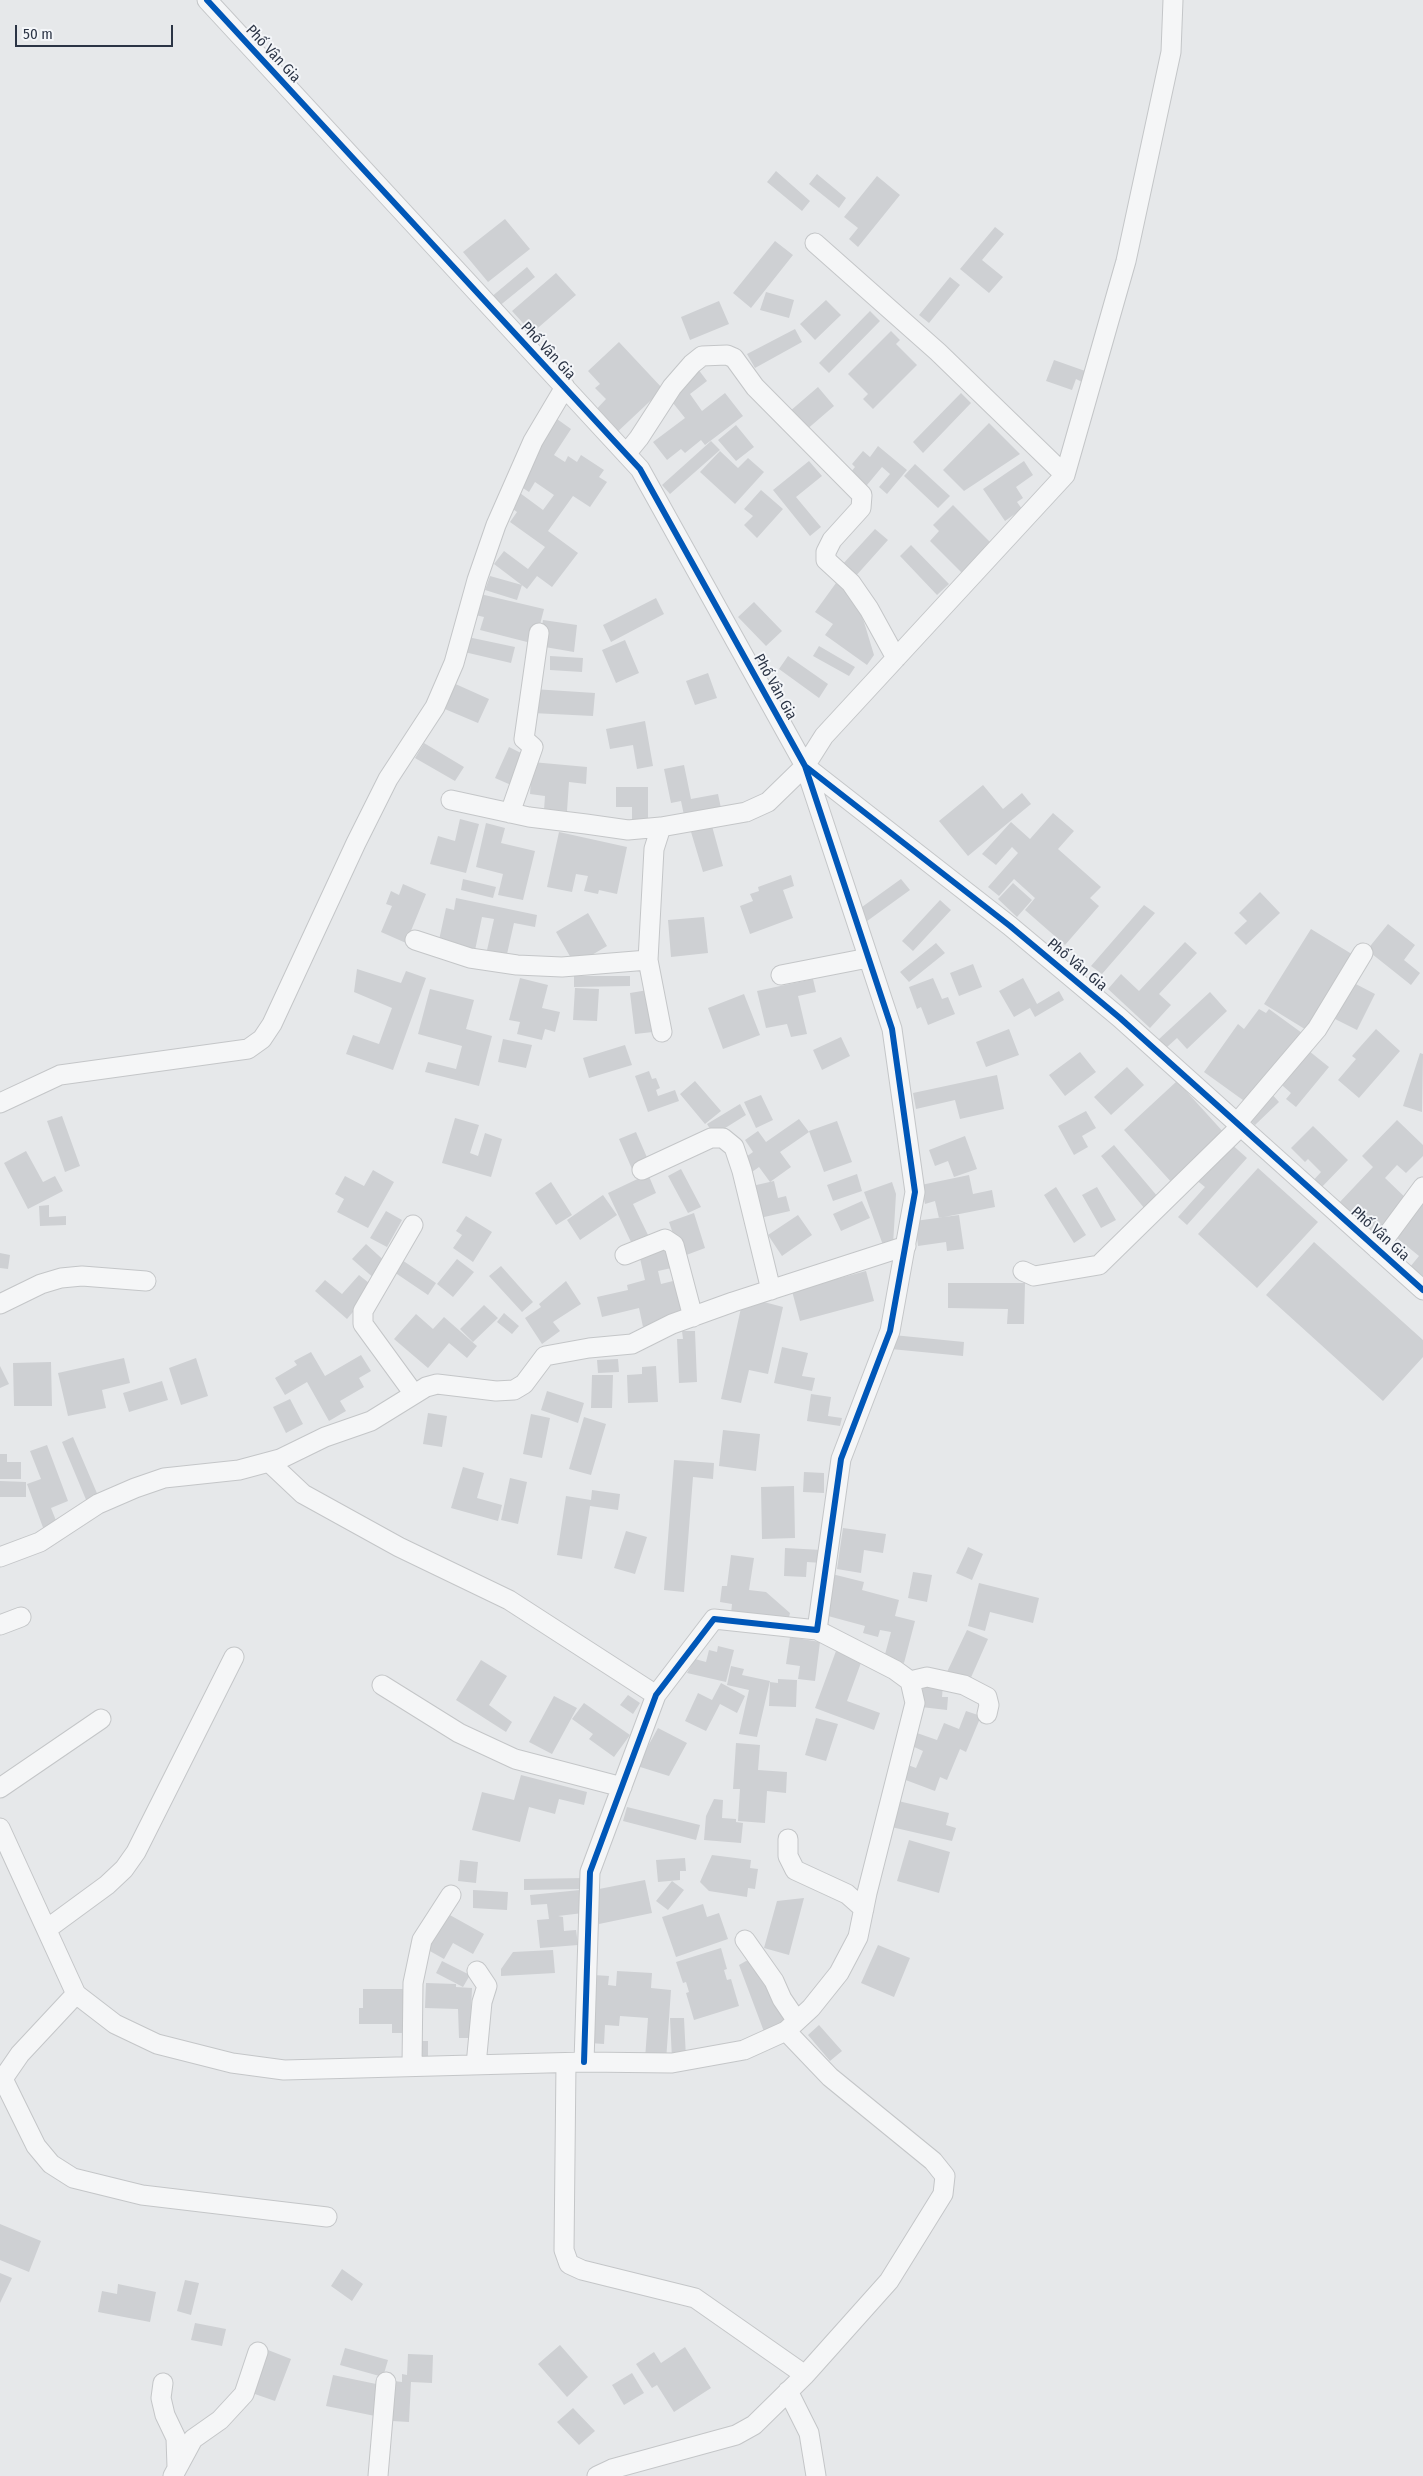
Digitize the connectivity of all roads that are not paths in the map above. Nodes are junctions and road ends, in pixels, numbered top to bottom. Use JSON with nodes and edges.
{"nodes":[{"id":1,"x":206,"y":0,"type":"edge"},
{"id":2,"x":1173,"y":0,"type":"edge"},
{"id":3,"x":815,"y":243,"type":"dead end"},
{"id":4,"x":564,"y":387,"type":"junction"},
{"id":5,"x":626,"y":454,"type":"junction"},
{"id":6,"x":1065,"y":475,"type":"junction"},
{"id":7,"x":539,"y":633,"type":"dead end"},
{"id":8,"x":896,"y":658,"type":"junction"},
{"id":9,"x":805,"y":766,"type":"junction"},
{"id":10,"x":451,"y":800,"type":"dead end"},
{"id":11,"x":510,"y":813,"type":"junction"},
{"id":12,"x":661,"y":827,"type":"junction"},
{"id":13,"x":415,"y":940,"type":"dead end"},
{"id":14,"x":1362,"y":953,"type":"dead end"},
{"id":15,"x":868,"y":958,"type":"junction"},
{"id":16,"x":648,"y":960,"type":"junction"},
{"id":17,"x":781,"y":975,"type":"dead end"},
{"id":18,"x":662,"y":1032,"type":"dead end"},
{"id":19,"x":0,"y":1103,"type":"edge"},
{"id":20,"x":1239,"y":1124,"type":"junction"},
{"id":21,"x":642,"y":1170,"type":"dead end"},
{"id":22,"x":1423,"y":1187,"type":"edge"},
{"id":23,"x":413,"y":1225,"type":"dead end"},
{"id":24,"x":906,"y":1246,"type":"junction"},
{"id":25,"x":1377,"y":1249,"type":"junction"},
{"id":26,"x":625,"y":1255,"type":"dead end"},
{"id":27,"x":1023,"y":1271,"type":"dead end"},
{"id":28,"x":146,"y":1281,"type":"dead end"},
{"id":29,"x":771,"y":1290,"type":"junction"},
{"id":30,"x":1423,"y":1290,"type":"edge"},
{"id":31,"x":0,"y":1304,"type":"edge"},
{"id":32,"x":693,"y":1317,"type":"junction"},
{"id":33,"x":414,"y":1394,"type":"junction"},
{"id":34,"x":269,"y":1462,"type":"junction"},
{"id":35,"x":0,"y":1557,"type":"edge"},
{"id":36,"x":21,"y":1617,"type":"dead end"},
{"id":37,"x":0,"y":1625,"type":"edge"},
{"id":38,"x":817,"y":1630,"type":"junction"},
{"id":39,"x":234,"y":1657,"type":"dead end"},
{"id":40,"x":910,"y":1681,"type":"junction"},
{"id":41,"x":382,"y":1685,"type":"dead end"},
{"id":42,"x":656,"y":1695,"type":"junction"},
{"id":43,"x":987,"y":1714,"type":"dead end"},
{"id":44,"x":102,"y":1719,"type":"dead end"},
{"id":45,"x":622,"y":1787,"type":"junction"},
{"id":46,"x":0,"y":1788,"type":"edge"},
{"id":47,"x":0,"y":1828,"type":"edge"},
{"id":48,"x":788,"y":1839,"type":"dead end"},
{"id":49,"x":451,"y":1895,"type":"dead end"},
{"id":50,"x":864,"y":1909,"type":"junction"},
{"id":51,"x":46,"y":1929,"type":"junction"},
{"id":52,"x":745,"y":1940,"type":"dead end"},
{"id":53,"x":477,"y":1971,"type":"dead end"},
{"id":54,"x":76,"y":1994,"type":"junction"},
{"id":55,"x":792,"y":2026,"type":"junction"},
{"id":56,"x":584,"y":2062,"type":"junction"},
{"id":57,"x":566,"y":2063,"type":"junction"},
{"id":58,"x":476,"y":2065,"type":"junction"},
{"id":59,"x":412,"y":2066,"type":"junction"},
{"id":60,"x":1,"y":2081,"type":"edge"},
{"id":61,"x":327,"y":2217,"type":"dead end"},
{"id":62,"x":258,"y":2352,"type":"dead end"},
{"id":63,"x":805,"y":2375,"type":"junction"},
{"id":64,"x":386,"y":2382,"type":"dead end"},
{"id":65,"x":163,"y":2383,"type":"dead end"},
{"id":66,"x":788,"y":2391,"type":"junction"},
{"id":67,"x":175,"y":2472,"type":"edge"},
{"id":68,"x":378,"y":2476,"type":"edge"},
{"id":69,"x":597,"y":2476,"type":"edge"},
{"id":70,"x":816,"y":2476,"type":"edge"}],
"edges":[{"from":1,"to":4,"type":"street","name":"Phố Vân Gia"},
{"from":2,"to":6,"type":"street"},
{"from":3,"to":6,"type":"street"},
{"from":4,"to":5,"type":"street","name":"Phố Vân Gia"},
{"from":4,"to":19,"type":"street"},
{"from":5,"to":8,"type":"street"},
{"from":5,"to":9,"type":"street","name":"Phố Vân Gia"},
{"from":6,"to":8,"type":"street"},
{"from":7,"to":11,"type":"street"},
{"from":8,"to":9,"type":"street"},
{"from":9,"to":12,"type":"street"},
{"from":9,"to":15,"type":"street"},
{"from":9,"to":20,"type":"street","name":"Phố Vân Gia"},
{"from":10,"to":11,"type":"street"},
{"from":11,"to":12,"type":"street"},
{"from":12,"to":16,"type":"street"},
{"from":13,"to":16,"type":"street"},
{"from":14,"to":20,"type":"street"},
{"from":15,"to":17,"type":"street"},
{"from":15,"to":24,"type":"street"},
{"from":16,"to":18,"type":"street"},
{"from":20,"to":25,"type":"street","name":"Phố Vân Gia"},
{"from":20,"to":27,"type":"street"},
{"from":21,"to":29,"type":"street"},
{"from":22,"to":25,"type":"street"},
{"from":23,"to":33,"type":"street"},
{"from":24,"to":29,"type":"street"},
{"from":24,"to":38,"type":"street"},
{"from":25,"to":30,"type":"street","name":"Phố Vân Gia"},
{"from":26,"to":32,"type":"street"},
{"from":28,"to":31,"type":"street"},
{"from":29,"to":32,"type":"street"},
{"from":32,"to":33,"type":"street"},
{"from":33,"to":34,"type":"street"},
{"from":34,"to":35,"type":"street"},
{"from":34,"to":42,"type":"street"},
{"from":36,"to":37,"type":"street"},
{"from":38,"to":40,"type":"street"},
{"from":38,"to":42,"type":"street"},
{"from":39,"to":51,"type":"street"},
{"from":40,"to":43,"type":"street"},
{"from":40,"to":50,"type":"street"},
{"from":41,"to":45,"type":"street"},
{"from":42,"to":45,"type":"street"},
{"from":44,"to":46,"type":"street"},
{"from":45,"to":56,"type":"street"},
{"from":47,"to":51,"type":"street"},
{"from":48,"to":50,"type":"street"},
{"from":49,"to":59,"type":"street"},
{"from":50,"to":55,"type":"street"},
{"from":51,"to":54,"type":"street"},
{"from":52,"to":55,"type":"street"},
{"from":53,"to":58,"type":"street"},
{"from":54,"to":59,"type":"street"},
{"from":54,"to":60,"type":"street"},
{"from":55,"to":56,"type":"street"},
{"from":55,"to":63,"type":"street"},
{"from":56,"to":57,"type":"street"},
{"from":57,"to":58,"type":"street"},
{"from":57,"to":63,"type":"street"},
{"from":58,"to":59,"type":"street"},
{"from":60,"to":61,"type":"street"},
{"from":62,"to":67,"type":"street"},
{"from":63,"to":66,"type":"street"},
{"from":64,"to":68,"type":"street"},
{"from":65,"to":67,"type":"street"},
{"from":66,"to":69,"type":"street"},
{"from":66,"to":70,"type":"street"}]}
